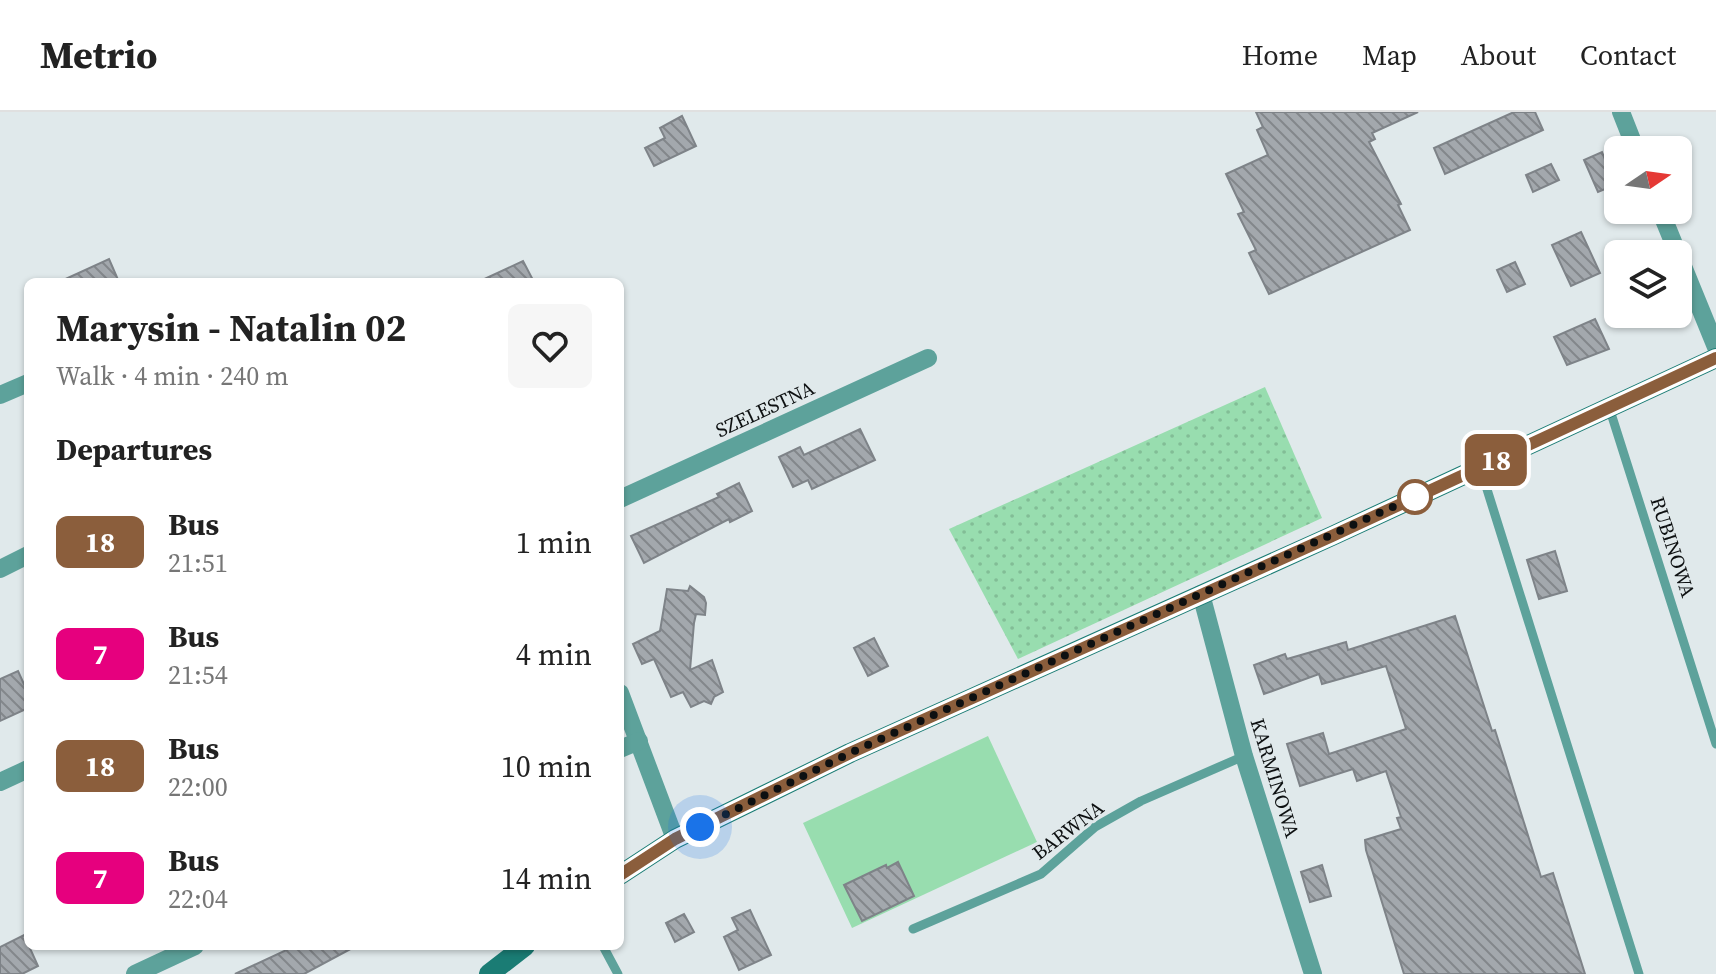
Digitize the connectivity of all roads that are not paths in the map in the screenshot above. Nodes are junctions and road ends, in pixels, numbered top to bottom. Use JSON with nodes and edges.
{"nodes":[{"id":1,"x":1621,"y":112,"type":"edge"},
{"id":2,"x":1630,"y":136,"type":"edge"},
{"id":3,"x":1666,"y":224,"type":"edge"},
{"id":4,"x":1716,"y":347,"type":"edge"},
{"id":5,"x":928,"y":358,"type":"dead end"},
{"id":6,"x":1716,"y":358,"type":"edge"},
{"id":7,"x":24,"y":385,"type":"edge"},
{"id":8,"x":0,"y":395,"type":"edge"},
{"id":9,"x":1609,"y":407,"type":"junction"},
{"id":10,"x":1480,"y":467,"type":"junction"},
{"id":11,"x":624,"y":497,"type":"edge"},
{"id":12,"x":24,"y":557,"type":"edge"},
{"id":13,"x":0,"y":569,"type":"edge"},
{"id":14,"x":1201,"y":594,"type":"junction"},
{"id":15,"x":624,"y":703,"type":"edge"},
{"id":16,"x":639,"y":741,"type":"junction"},
{"id":17,"x":1716,"y":744,"type":"edge"},
{"id":18,"x":624,"y":747,"type":"edge"},
{"id":19,"x":1244,"y":756,"type":"junction"},
{"id":20,"x":24,"y":771,"type":"edge"},
{"id":21,"x":0,"y":782,"type":"edge"},
{"id":22,"x":675,"y":839,"type":"junction"},
{"id":23,"x":624,"y":872,"type":"edge"},
{"id":24,"x":913,"y":929,"type":"dead end"},
{"id":25,"x":186,"y":950,"type":"edge"},
{"id":26,"x":520,"y":950,"type":"edge"},
{"id":27,"x":605,"y":950,"type":"edge"},
{"id":28,"x":135,"y":974,"type":"edge"},
{"id":29,"x":489,"y":974,"type":"edge"},
{"id":30,"x":618,"y":974,"type":"edge"},
{"id":31,"x":1313,"y":974,"type":"edge"},
{"id":32,"x":1639,"y":974,"type":"edge"}],
"edges":[{"from":1,"to":2,"type":"street"},
{"from":3,"to":4,"type":"street"},
{"from":5,"to":11,"type":"street","name":"SZELESTNA"},
{"from":6,"to":9,"type":"street"},
{"from":7,"to":8,"type":"street"},
{"from":9,"to":10,"type":"street"},
{"from":9,"to":17,"type":"lane","name":"RUBINOWA"},
{"from":10,"to":14,"type":"street"},
{"from":10,"to":32,"type":"lane"},
{"from":12,"to":13,"type":"street"},
{"from":14,"to":19,"type":"street","name":"KARMINOWA"},
{"from":14,"to":22,"type":"street"},
{"from":15,"to":16,"type":"street"},
{"from":16,"to":18,"type":"street"},
{"from":16,"to":22,"type":"street"},
{"from":19,"to":24,"type":"lane","name":"BARWNA"},
{"from":19,"to":31,"type":"street","name":"KARMINOWA"},
{"from":20,"to":21,"type":"street"},
{"from":22,"to":23,"type":"street"},
{"from":25,"to":28,"type":"street"},
{"from":26,"to":29,"type":"street"},
{"from":27,"to":30,"type":"lane"}]}
